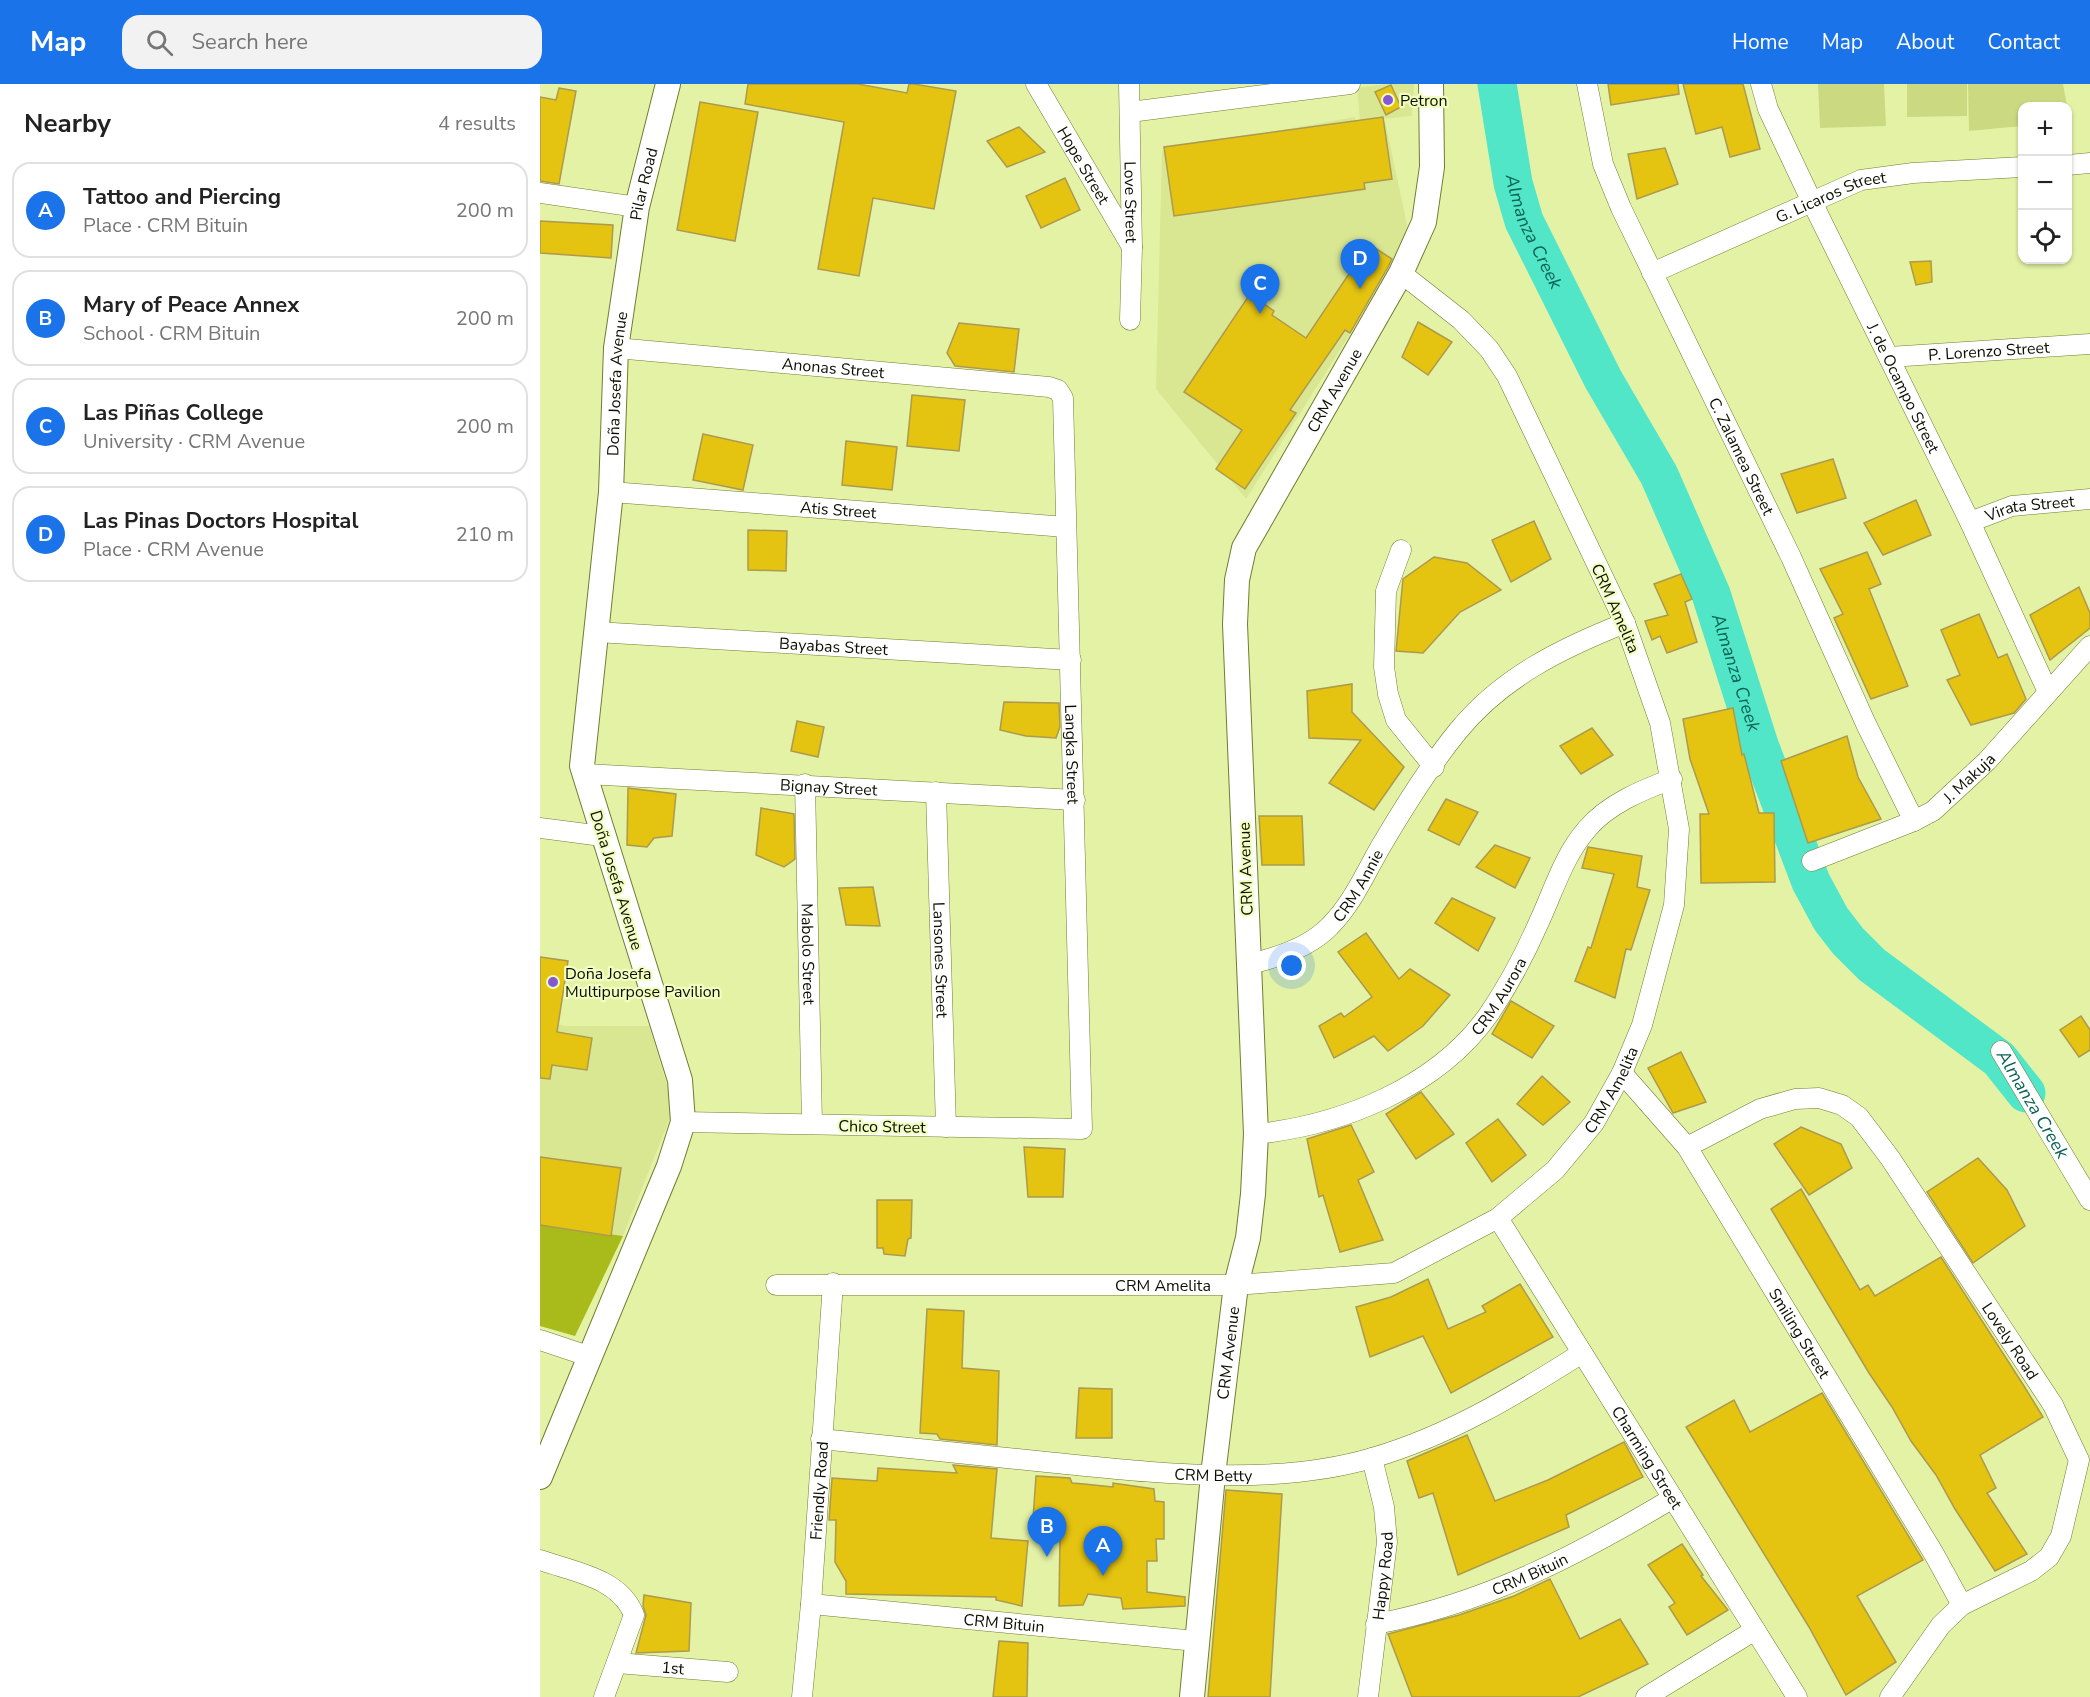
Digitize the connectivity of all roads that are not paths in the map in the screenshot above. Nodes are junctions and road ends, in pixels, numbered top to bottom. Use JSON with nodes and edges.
{"nodes":[{"id":1,"x":668,"y":84,"type":"edge"},
{"id":2,"x":1036,"y":84,"type":"edge"},
{"id":3,"x":1129,"y":84,"type":"edge"},
{"id":4,"x":1350,"y":84,"type":"edge"},
{"id":5,"x":1431,"y":84,"type":"edge"},
{"id":6,"x":1587,"y":84,"type":"edge"},
{"id":7,"x":1761,"y":84,"type":"edge"},
{"id":8,"x":1284,"y":88,"type":"edge"},
{"id":9,"x":1130,"y":112,"type":"junction"},
{"id":10,"x":2090,"y":164,"type":"edge"},
{"id":11,"x":2072,"y":165,"type":"edge"},
{"id":12,"x":2018,"y":167,"type":"edge"},
{"id":13,"x":540,"y":193,"type":"edge"},
{"id":14,"x":1812,"y":202,"type":"junction"},
{"id":15,"x":637,"y":207,"type":"junction"},
{"id":16,"x":1132,"y":247,"type":"junction"},
{"id":17,"x":1401,"y":273,"type":"junction"},
{"id":18,"x":1652,"y":273,"type":"junction"},
{"id":19,"x":626,"y":288,"type":"joint"},
{"id":20,"x":1130,"y":321,"type":"dead end"},
{"id":21,"x":2090,"y":344,"type":"edge"},
{"id":22,"x":616,"y":348,"type":"junction"},
{"id":23,"x":1889,"y":357,"type":"junction"},
{"id":24,"x":1049,"y":387,"type":"joint"},
{"id":25,"x":611,"y":492,"type":"junction"},
{"id":26,"x":2090,"y":499,"type":"edge"},
{"id":27,"x":1970,"y":522,"type":"junction"},
{"id":28,"x":1066,"y":527,"type":"junction"},
{"id":29,"x":1401,"y":550,"type":"dead end"},
{"id":30,"x":1625,"y":623,"type":"junction"},
{"id":31,"x":596,"y":632,"type":"junction"},
{"id":32,"x":2090,"y":646,"type":"edge"},
{"id":33,"x":1071,"y":660,"type":"junction"},
{"id":34,"x":2048,"y":692,"type":"junction"},
{"id":35,"x":1434,"y":767,"type":"junction"},
{"id":36,"x":585,"y":774,"type":"junction"},
{"id":37,"x":1672,"y":779,"type":"junction"},
{"id":38,"x":805,"y":784,"type":"junction"},
{"id":39,"x":936,"y":792,"type":"junction"},
{"id":40,"x":1075,"y":800,"type":"junction"},
{"id":41,"x":1914,"y":821,"type":"junction"},
{"id":42,"x":540,"y":828,"type":"edge"},
{"id":43,"x":602,"y":836,"type":"junction"},
{"id":44,"x":1812,"y":861,"type":"dead end"},
{"id":45,"x":1249,"y":964,"type":"junction"},
{"id":46,"x":2001,"y":1051,"type":"dead end"},
{"id":47,"x":1622,"y":1073,"type":"junction"},
{"id":48,"x":683,"y":1122,"type":"junction"},
{"id":49,"x":812,"y":1124,"type":"junction"},
{"id":50,"x":946,"y":1127,"type":"junction"},
{"id":51,"x":1082,"y":1129,"type":"joint"},
{"id":52,"x":1256,"y":1134,"type":"junction"},
{"id":53,"x":1688,"y":1147,"type":"junction"},
{"id":54,"x":2090,"y":1200,"type":"edge"},
{"id":55,"x":1498,"y":1218,"type":"junction"},
{"id":56,"x":832,"y":1283,"type":"junction"},
{"id":57,"x":1236,"y":1284,"type":"junction"},
{"id":58,"x":776,"y":1285,"type":"dead end"},
{"id":59,"x":540,"y":1340,"type":"edge"},
{"id":60,"x":1582,"y":1353,"type":"junction"},
{"id":61,"x":591,"y":1357,"type":"junction"},
{"id":62,"x":821,"y":1439,"type":"junction"},
{"id":63,"x":1372,"y":1458,"type":"junction"},
{"id":64,"x":1214,"y":1475,"type":"junction"},
{"id":65,"x":540,"y":1477,"type":"edge"},
{"id":66,"x":1673,"y":1498,"type":"junction"},
{"id":67,"x":540,"y":1560,"type":"edge"},
{"id":68,"x":811,"y":1604,"type":"junction"},
{"id":69,"x":1962,"y":1605,"type":"junction"},
{"id":70,"x":1376,"y":1624,"type":"junction"},
{"id":71,"x":1755,"y":1630,"type":"junction"},
{"id":72,"x":1196,"y":1641,"type":"junction"},
{"id":73,"x":617,"y":1663,"type":"junction"},
{"id":74,"x":728,"y":1672,"type":"dead end"},
{"id":75,"x":604,"y":1697,"type":"edge"},
{"id":76,"x":802,"y":1697,"type":"edge"},
{"id":77,"x":1192,"y":1697,"type":"edge"},
{"id":78,"x":1368,"y":1697,"type":"edge"},
{"id":79,"x":1646,"y":1697,"type":"edge"},
{"id":80,"x":1797,"y":1697,"type":"edge"},
{"id":81,"x":1890,"y":1697,"type":"edge"}],
"edges":[{"from":1,"to":15,"type":"street","name":"Pilar Road"},
{"from":2,"to":16,"type":"street","name":"Hope Street"},
{"from":3,"to":9,"type":"street","name":"Love Street"},
{"from":4,"to":8,"type":"street"},
{"from":5,"to":17,"type":"street","name":"CRM Avenue"},
{"from":6,"to":18,"type":"street","name":"C. Zalamea Street"},
{"from":7,"to":14,"type":"street","name":"J. de Ocampo Street"},
{"from":8,"to":9,"type":"street"},
{"from":9,"to":16,"type":"street","name":"Love Street"},
{"from":10,"to":11,"type":"street"},
{"from":12,"to":14,"type":"street","name":"G. Licaros Street"},
{"from":13,"to":15,"type":"street"},
{"from":14,"to":18,"type":"street","name":"G. Licaros Street"},
{"from":14,"to":23,"type":"street","name":"J. de Ocampo Street"},
{"from":15,"to":19,"type":"street","name":"Pilar Road"},
{"from":16,"to":20,"type":"street","name":"Love Street"},
{"from":17,"to":30,"type":"street","name":"CRM Amelita"},
{"from":17,"to":45,"type":"street","name":"CRM Avenue"},
{"from":18,"to":41,"type":"street","name":"C. Zalamea Street"},
{"from":19,"to":22,"type":"street","name":"Doña Josefa Avenue"},
{"from":21,"to":23,"type":"street","name":"P. Lorenzo Street"},
{"from":22,"to":24,"type":"street","name":"Anonas Street"},
{"from":22,"to":25,"type":"street","name":"Doña Josefa Avenue"},
{"from":23,"to":27,"type":"street","name":"J. de Ocampo Street"},
{"from":24,"to":28,"type":"street","name":"Langka Street"},
{"from":25,"to":28,"type":"street","name":"Atis Street"},
{"from":25,"to":31,"type":"street","name":"Doña Josefa Avenue"},
{"from":26,"to":27,"type":"street","name":"Virata Street"},
{"from":27,"to":34,"type":"street","name":"J. de Ocampo Street"},
{"from":28,"to":33,"type":"street","name":"Langka Street"},
{"from":29,"to":35,"type":"street"},
{"from":30,"to":35,"type":"street","name":"CRM Annie"},
{"from":30,"to":37,"type":"street","name":"CRM Amelita"},
{"from":31,"to":33,"type":"street","name":"Bayabas Street"},
{"from":31,"to":36,"type":"street","name":"Doña Josefa Avenue"},
{"from":32,"to":34,"type":"street","name":"J. Makuja"},
{"from":33,"to":40,"type":"street","name":"Langka Street"},
{"from":34,"to":41,"type":"street","name":"J. Makuja"},
{"from":35,"to":45,"type":"street","name":"CRM Annie"},
{"from":36,"to":38,"type":"street","name":"Bignay Street"},
{"from":36,"to":43,"type":"street","name":"Doña Josefa Avenue"},
{"from":37,"to":47,"type":"street","name":"CRM Amelita"},
{"from":37,"to":52,"type":"street","name":"CRM Aurora"},
{"from":38,"to":39,"type":"street","name":"Bignay Street"},
{"from":38,"to":49,"type":"street","name":"Mabolo Street"},
{"from":39,"to":40,"type":"street","name":"Bignay Street"},
{"from":39,"to":50,"type":"street","name":"Lansones Street"},
{"from":40,"to":51,"type":"street","name":"Langka Street"},
{"from":41,"to":44,"type":"street","name":"J. Makuja"},
{"from":42,"to":43,"type":"street"},
{"from":43,"to":48,"type":"street","name":"Doña Josefa Avenue"},
{"from":45,"to":52,"type":"street","name":"CRM Avenue"},
{"from":46,"to":54,"type":"street"},
{"from":47,"to":53,"type":"street","name":"Smiling Street"},
{"from":47,"to":55,"type":"street","name":"CRM Amelita"},
{"from":48,"to":49,"type":"street","name":"Chico Street"},
{"from":48,"to":61,"type":"street","name":"Doña Josefa Avenue"},
{"from":49,"to":50,"type":"street","name":"Chico Street"},
{"from":50,"to":51,"type":"street","name":"Chico Street"},
{"from":52,"to":57,"type":"street","name":"CRM Avenue"},
{"from":53,"to":69,"type":"street","name":"Smiling Street"},
{"from":53,"to":69,"type":"street","name":"Lovely Road"},
{"from":55,"to":57,"type":"street","name":"CRM Amelita"},
{"from":55,"to":60,"type":"street","name":"Charming Street"},
{"from":56,"to":57,"type":"street","name":"CRM Amelita"},
{"from":56,"to":58,"type":"street","name":"CRM Amelita"},
{"from":56,"to":62,"type":"street","name":"Friendly Road"},
{"from":57,"to":64,"type":"street","name":"CRM Avenue"},
{"from":59,"to":61,"type":"street"},
{"from":60,"to":63,"type":"street","name":"CRM Betty"},
{"from":60,"to":66,"type":"street","name":"Charming Street"},
{"from":61,"to":65,"type":"street","name":"Doña Josefa Avenue"},
{"from":62,"to":64,"type":"street","name":"CRM Betty"},
{"from":62,"to":68,"type":"street","name":"Friendly Road"},
{"from":63,"to":64,"type":"street","name":"CRM Betty"},
{"from":63,"to":70,"type":"street","name":"Happy Road"},
{"from":64,"to":72,"type":"street","name":"CRM Avenue"},
{"from":66,"to":70,"type":"street","name":"CRM Bituin"},
{"from":66,"to":71,"type":"street","name":"Charming Street"},
{"from":67,"to":73,"type":"street"},
{"from":68,"to":72,"type":"street","name":"CRM Bituin"},
{"from":68,"to":76,"type":"street","name":"Friendly Road"},
{"from":69,"to":81,"type":"street","name":"Lovely Road"},
{"from":70,"to":78,"type":"street","name":"Happy Road"},
{"from":71,"to":79,"type":"street"},
{"from":71,"to":80,"type":"street","name":"Charming Street"},
{"from":72,"to":77,"type":"street","name":"CRM Avenue"},
{"from":73,"to":74,"type":"street","name":"1st"},
{"from":73,"to":75,"type":"street"}]}
